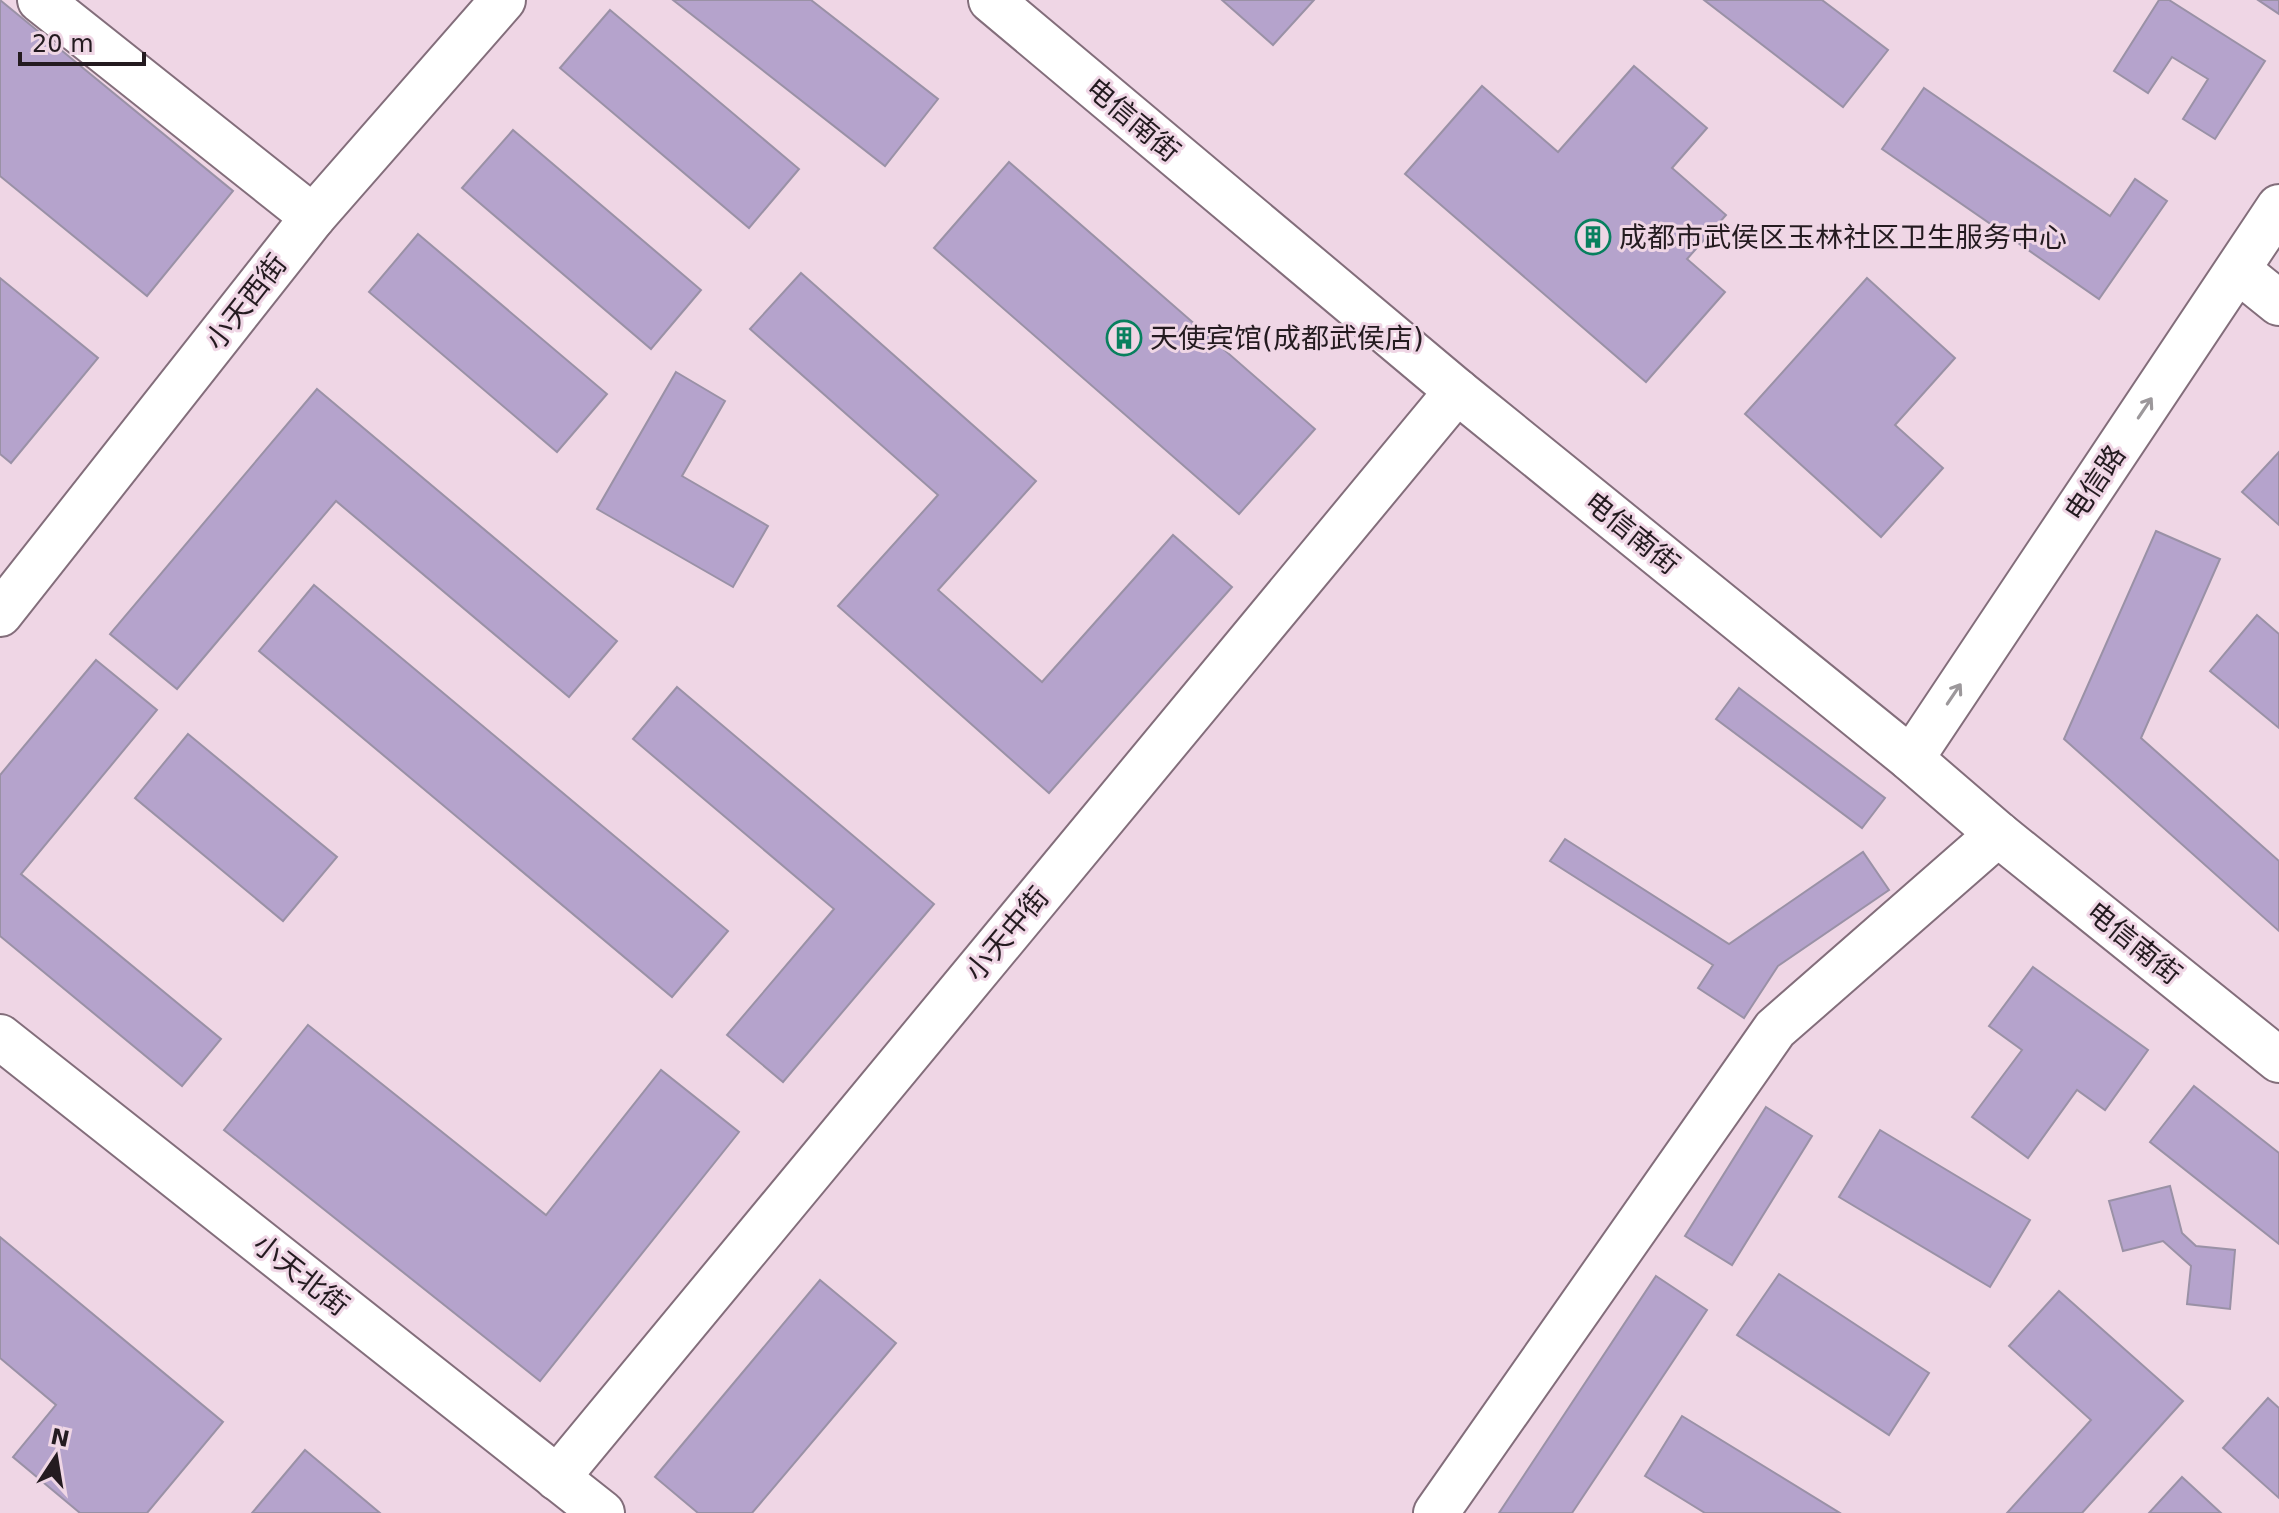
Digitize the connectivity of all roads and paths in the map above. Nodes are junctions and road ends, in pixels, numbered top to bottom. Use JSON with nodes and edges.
{"nodes":[{"id":1,"x":40,"y":0,"type":"edge"},
{"id":2,"x":503,"y":0,"type":"edge"},
{"id":3,"x":991,"y":0,"type":"edge"},
{"id":4,"x":2279,"y":207,"type":"edge"},
{"id":5,"x":313,"y":217,"type":"junction"},
{"id":6,"x":2238,"y":270,"type":"junction"},
{"id":7,"x":2279,"y":303,"type":"edge"},
{"id":8,"x":1457,"y":391,"type":"junction"},
{"id":9,"x":0,"y":614,"type":"edge"},
{"id":10,"x":1911,"y":759,"type":"junction"},
{"id":11,"x":1998,"y":834,"type":"junction"},
{"id":12,"x":0,"y":1037,"type":"edge"},
{"id":13,"x":2279,"y":1060,"type":"edge"},
{"id":14,"x":557,"y":1478,"type":"junction"},
{"id":15,"x":602,"y":1513,"type":"edge"},
{"id":16,"x":1436,"y":1513,"type":"edge"}],
"edges":[{"from":1,"to":5,"type":"street"},
{"from":2,"to":5,"type":"street","name":"小天西街"},
{"from":3,"to":8,"type":"street","name":"电信南街"},
{"from":4,"to":6,"type":"street","name":"电信路"},
{"from":5,"to":9,"type":"street","name":"小天西街"},
{"from":6,"to":7,"type":"street"},
{"from":10,"to":6,"type":"street","name":"电信路","one_way":true},
{"from":8,"to":10,"type":"street","name":"电信南街"},
{"from":8,"to":14,"type":"street","name":"小天中街"},
{"from":10,"to":11,"type":"street","name":"电信南街"},
{"from":11,"to":13,"type":"street","name":"电信南街"},
{"from":11,"to":16,"type":"street"},
{"from":12,"to":14,"type":"street","name":"小天北街"},
{"from":14,"to":15,"type":"street","name":"小天北街"}]}
